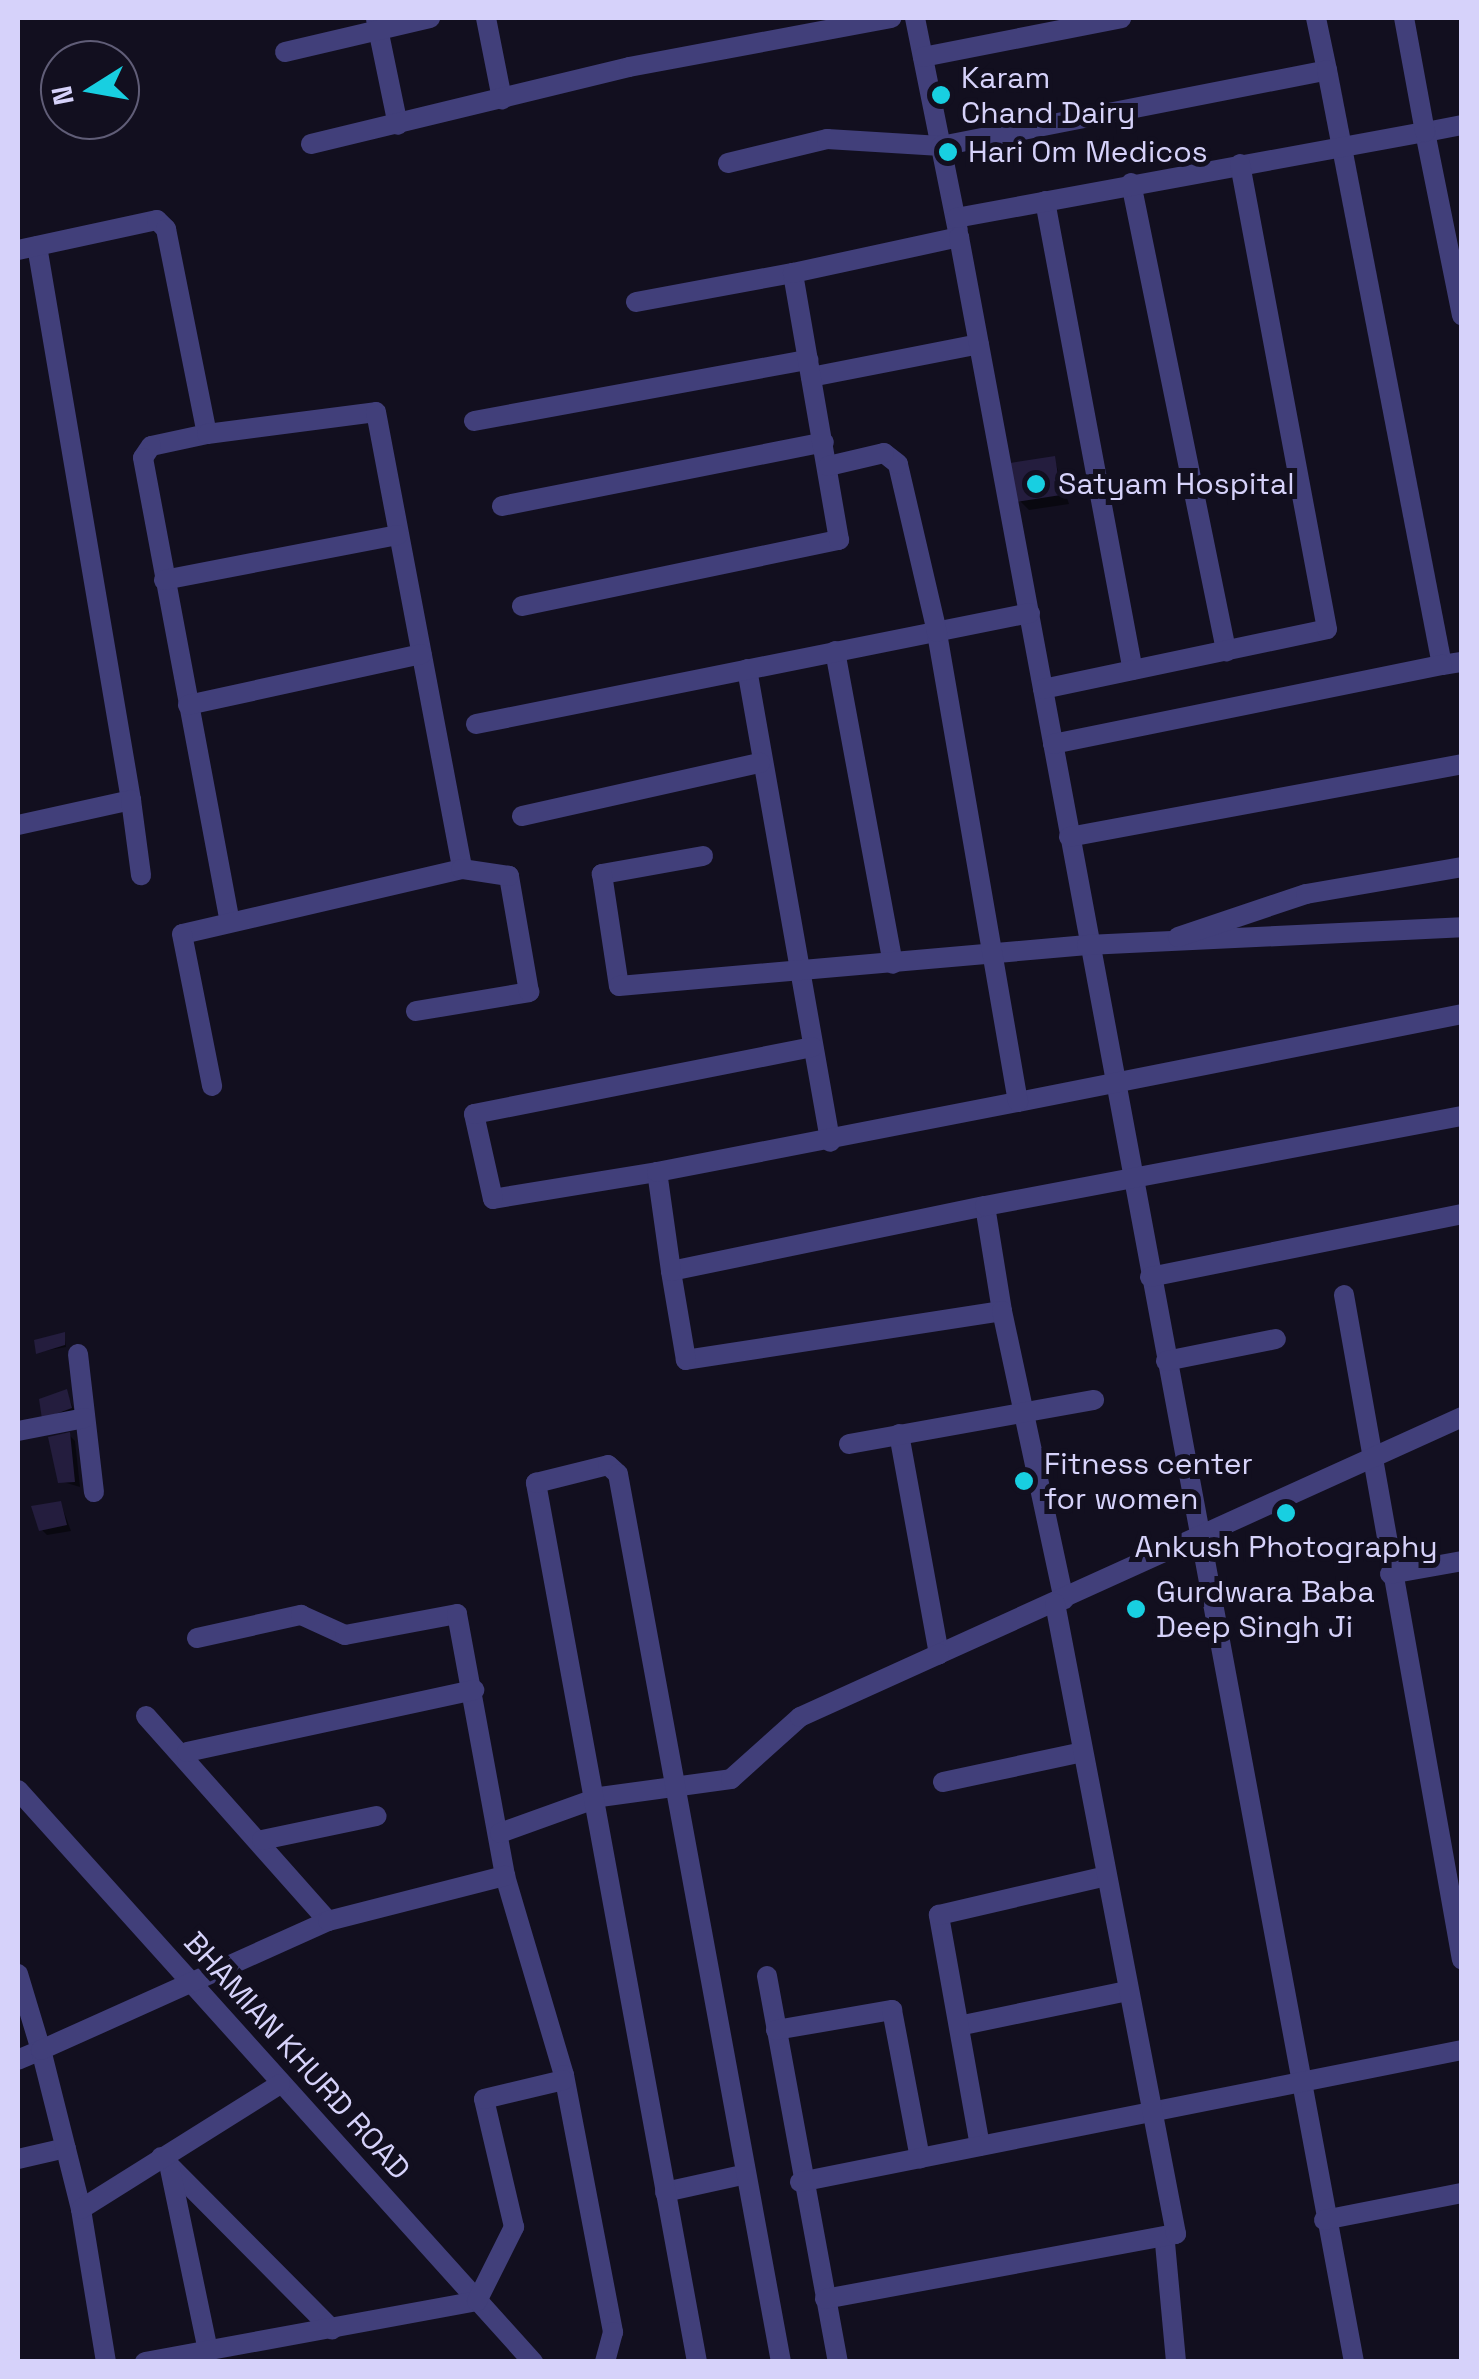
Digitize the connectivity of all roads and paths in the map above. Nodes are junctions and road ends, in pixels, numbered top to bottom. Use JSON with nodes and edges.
{"nodes":[{"id":1,"x":430,"y":18,"type":"edge"},
{"id":2,"x":486,"y":18,"type":"edge"},
{"id":3,"x":891,"y":18,"type":"edge"},
{"id":4,"x":915,"y":18,"type":"edge"},
{"id":5,"x":1121,"y":18,"type":"edge"},
{"id":6,"x":1316,"y":18,"type":"edge"},
{"id":7,"x":1404,"y":18,"type":"edge"},
{"id":8,"x":377,"y":24,"type":"edge"},
{"id":9,"x":285,"y":52,"type":"dead end"},
{"id":10,"x":923,"y":57,"type":"junction"},
{"id":11,"x":1327,"y":70,"type":"junction"},
{"id":12,"x":502,"y":100,"type":"junction"},
{"id":13,"x":398,"y":126,"type":"junction"},
{"id":14,"x":1462,"y":126,"type":"edge"},
{"id":15,"x":1425,"y":132,"type":"junction"},
{"id":16,"x":311,"y":144,"type":"dead end"},
{"id":17,"x":941,"y":146,"type":"junction"},
{"id":18,"x":1341,"y":147,"type":"junction"},
{"id":19,"x":728,"y":163,"type":"dead end"},
{"id":20,"x":1240,"y":164,"type":"junction"},
{"id":21,"x":1131,"y":184,"type":"junction"},
{"id":22,"x":1045,"y":201,"type":"junction"},
{"id":23,"x":957,"y":228,"type":"junction"},
{"id":24,"x":27,"y":248,"type":"edge"},
{"id":25,"x":793,"y":273,"type":"junction"},
{"id":26,"x":636,"y":302,"type":"dead end"},
{"id":27,"x":1462,"y":315,"type":"edge"},
{"id":28,"x":979,"y":344,"type":"junction"},
{"id":29,"x":810,"y":368,"type":"junction"},
{"id":30,"x":474,"y":421,"type":"dead end"},
{"id":31,"x":207,"y":434,"type":"junction"},
{"id":32,"x":824,"y":442,"type":"junction"},
{"id":33,"x":828,"y":466,"type":"junction"},
{"id":34,"x":502,"y":506,"type":"dead end"},
{"id":35,"x":398,"y":535,"type":"junction"},
{"id":36,"x":164,"y":580,"type":"junction"},
{"id":37,"x":522,"y":606,"type":"dead end"},
{"id":38,"x":1030,"y":613,"type":"junction"},
{"id":39,"x":936,"y":632,"type":"junction"},
{"id":40,"x":835,"y":651,"type":"junction"},
{"id":41,"x":1226,"y":651,"type":"junction"},
{"id":42,"x":422,"y":654,"type":"junction"},
{"id":43,"x":1452,"y":664,"type":"edge"},
{"id":44,"x":747,"y":669,"type":"junction"},
{"id":45,"x":1132,"y":670,"type":"junction"},
{"id":46,"x":1043,"y":688,"type":"junction"},
{"id":47,"x":188,"y":705,"type":"junction"},
{"id":48,"x":476,"y":724,"type":"dead end"},
{"id":49,"x":1052,"y":744,"type":"junction"},
{"id":50,"x":760,"y":763,"type":"junction"},
{"id":51,"x":1462,"y":764,"type":"edge"},
{"id":52,"x":131,"y":800,"type":"junction"},
{"id":53,"x":522,"y":816,"type":"dead end"},
{"id":54,"x":18,"y":825,"type":"edge"},
{"id":55,"x":1069,"y":837,"type":"junction"},
{"id":56,"x":704,"y":856,"type":"dead end"},
{"id":57,"x":1462,"y":867,"type":"edge"},
{"id":58,"x":462,"y":868,"type":"junction"},
{"id":59,"x":142,"y":875,"type":"dead end"},
{"id":60,"x":229,"y":918,"type":"junction"},
{"id":61,"x":1462,"y":926,"type":"edge"},
{"id":62,"x":1170,"y":941,"type":"junction"},
{"id":63,"x":1087,"y":945,"type":"junction"},
{"id":64,"x":992,"y":954,"type":"junction"},
{"id":65,"x":893,"y":964,"type":"junction"},
{"id":66,"x":798,"y":973,"type":"junction"},
{"id":67,"x":416,"y":1011,"type":"dead end"},
{"id":68,"x":1462,"y":1014,"type":"edge"},
{"id":69,"x":812,"y":1048,"type":"junction"},
{"id":70,"x":1114,"y":1084,"type":"junction"},
{"id":71,"x":212,"y":1086,"type":"dead end"},
{"id":72,"x":1018,"y":1102,"type":"junction"},
{"id":73,"x":1462,"y":1116,"type":"edge"},
{"id":74,"x":830,"y":1142,"type":"junction"},
{"id":75,"x":657,"y":1172,"type":"junction"},
{"id":76,"x":1132,"y":1181,"type":"junction"},
{"id":77,"x":985,"y":1206,"type":"junction"},
{"id":78,"x":1462,"y":1214,"type":"edge"},
{"id":79,"x":671,"y":1271,"type":"junction"},
{"id":80,"x":1150,"y":1277,"type":"junction"},
{"id":81,"x":1344,"y":1295,"type":"dead end"},
{"id":82,"x":1002,"y":1311,"type":"junction"},
{"id":83,"x":1276,"y":1339,"type":"dead end"},
{"id":84,"x":78,"y":1354,"type":"dead end"},
{"id":85,"x":1166,"y":1361,"type":"junction"},
{"id":86,"x":1094,"y":1400,"type":"dead end"},
{"id":87,"x":1022,"y":1413,"type":"junction"},
{"id":88,"x":1462,"y":1417,"type":"edge"},
{"id":89,"x":85,"y":1418,"type":"junction"},
{"id":90,"x":18,"y":1431,"type":"edge"},
{"id":91,"x":899,"y":1434,"type":"junction"},
{"id":92,"x":849,"y":1444,"type":"dead end"},
{"id":93,"x":1371,"y":1458,"type":"junction"},
{"id":94,"x":94,"y":1492,"type":"dead end"},
{"id":95,"x":1200,"y":1540,"type":"junction"},
{"id":96,"x":1462,"y":1562,"type":"edge"},
{"id":97,"x":1390,"y":1574,"type":"junction"},
{"id":98,"x":1060,"y":1601,"type":"junction"},
{"id":99,"x":198,"y":1638,"type":"dead end"},
{"id":100,"x":939,"y":1654,"type":"junction"},
{"id":101,"x":474,"y":1690,"type":"junction"},
{"id":102,"x":146,"y":1716,"type":"dead end"},
{"id":103,"x":187,"y":1752,"type":"junction"},
{"id":104,"x":1082,"y":1752,"type":"junction"},
{"id":105,"x":670,"y":1781,"type":"junction"},
{"id":106,"x":942,"y":1782,"type":"dead end"},
{"id":107,"x":18,"y":1790,"type":"edge"},
{"id":108,"x":600,"y":1797,"type":"junction"},
{"id":109,"x":378,"y":1816,"type":"dead end"},
{"id":110,"x":500,"y":1833,"type":"junction"},
{"id":111,"x":262,"y":1840,"type":"junction"},
{"id":112,"x":506,"y":1876,"type":"junction"},
{"id":113,"x":1106,"y":1876,"type":"junction"},
{"id":114,"x":328,"y":1922,"type":"junction"},
{"id":115,"x":1462,"y":1960,"type":"edge"},
{"id":116,"x":18,"y":1975,"type":"edge"},
{"id":117,"x":767,"y":1976,"type":"dead end"},
{"id":118,"x":191,"y":1983,"type":"junction"},
{"id":119,"x":1127,"y":1990,"type":"junction"},
{"id":120,"x":968,"y":2024,"type":"dead end"},
{"id":121,"x":776,"y":2030,"type":"junction"},
{"id":122,"x":41,"y":2050,"type":"junction"},
{"id":123,"x":1462,"y":2050,"type":"edge"},
{"id":124,"x":18,"y":2060,"type":"edge"},
{"id":125,"x":564,"y":2080,"type":"junction"},
{"id":126,"x":280,"y":2084,"type":"junction"},
{"id":127,"x":1298,"y":2084,"type":"junction"},
{"id":128,"x":1150,"y":2112,"type":"junction"},
{"id":129,"x":980,"y":2146,"type":"junction"},
{"id":130,"x":66,"y":2148,"type":"junction"},
{"id":131,"x":18,"y":2158,"type":"edge"},
{"id":132,"x":920,"y":2158,"type":"junction"},
{"id":133,"x":165,"y":2160,"type":"junction"},
{"id":134,"x":742,"y":2175,"type":"junction"},
{"id":135,"x":800,"y":2182,"type":"junction"},
{"id":136,"x":665,"y":2192,"type":"junction"},
{"id":137,"x":1462,"y":2194,"type":"edge"},
{"id":138,"x":81,"y":2209,"type":"junction"},
{"id":139,"x":1324,"y":2220,"type":"junction"},
{"id":140,"x":1165,"y":2243,"type":"junction"},
{"id":141,"x":825,"y":2299,"type":"junction"},
{"id":142,"x":477,"y":2302,"type":"junction"},
{"id":143,"x":332,"y":2329,"type":"junction"},
{"id":144,"x":208,"y":2350,"type":"junction"},
{"id":145,"x":106,"y":2362,"type":"edge"},
{"id":146,"x":145,"y":2362,"type":"edge"},
{"id":147,"x":533,"y":2362,"type":"edge"},
{"id":148,"x":606,"y":2362,"type":"edge"},
{"id":149,"x":696,"y":2362,"type":"edge"},
{"id":150,"x":781,"y":2362,"type":"edge"},
{"id":151,"x":838,"y":2362,"type":"edge"},
{"id":152,"x":1176,"y":2362,"type":"edge"},
{"id":153,"x":1354,"y":2362,"type":"edge"}],
"edges":[{"from":1,"to":8,"type":"street"},
{"from":2,"to":12,"type":"street"},
{"from":3,"to":12,"type":"street"},
{"from":4,"to":10,"type":"street"},
{"from":5,"to":10,"type":"street"},
{"from":6,"to":11,"type":"street"},
{"from":7,"to":15,"type":"street"},
{"from":8,"to":9,"type":"street"},
{"from":8,"to":13,"type":"street"},
{"from":10,"to":17,"type":"street"},
{"from":11,"to":17,"type":"street"},
{"from":11,"to":18,"type":"street"},
{"from":12,"to":13,"type":"street"},
{"from":13,"to":16,"type":"street"},
{"from":14,"to":15,"type":"street"},
{"from":15,"to":18,"type":"street"},
{"from":15,"to":27,"type":"street"},
{"from":17,"to":19,"type":"street"},
{"from":17,"to":23,"type":"street"},
{"from":18,"to":20,"type":"street"},
{"from":18,"to":43,"type":"street"},
{"from":20,"to":21,"type":"street"},
{"from":20,"to":41,"type":"street"},
{"from":21,"to":22,"type":"street"},
{"from":21,"to":41,"type":"street"},
{"from":22,"to":23,"type":"street"},
{"from":22,"to":45,"type":"street"},
{"from":23,"to":25,"type":"street"},
{"from":23,"to":28,"type":"street"},
{"from":24,"to":31,"type":"street"},
{"from":24,"to":52,"type":"street"},
{"from":25,"to":26,"type":"street"},
{"from":25,"to":29,"type":"street"},
{"from":28,"to":29,"type":"street"},
{"from":28,"to":38,"type":"street"},
{"from":29,"to":30,"type":"street"},
{"from":29,"to":32,"type":"street"},
{"from":31,"to":35,"type":"street"},
{"from":31,"to":36,"type":"street"},
{"from":32,"to":33,"type":"street"},
{"from":32,"to":34,"type":"street"},
{"from":33,"to":37,"type":"street"},
{"from":33,"to":39,"type":"street"},
{"from":35,"to":36,"type":"street"},
{"from":35,"to":42,"type":"street"},
{"from":36,"to":47,"type":"street"},
{"from":38,"to":39,"type":"street"},
{"from":38,"to":46,"type":"street"},
{"from":39,"to":40,"type":"street"},
{"from":39,"to":64,"type":"street"},
{"from":40,"to":44,"type":"street"},
{"from":40,"to":65,"type":"street"},
{"from":41,"to":45,"type":"street"},
{"from":42,"to":47,"type":"street"},
{"from":42,"to":58,"type":"street"},
{"from":43,"to":49,"type":"street"},
{"from":44,"to":48,"type":"street"},
{"from":44,"to":50,"type":"street"},
{"from":45,"to":46,"type":"street"},
{"from":46,"to":49,"type":"street"},
{"from":47,"to":60,"type":"street"},
{"from":49,"to":55,"type":"street"},
{"from":50,"to":53,"type":"street"},
{"from":50,"to":66,"type":"street"},
{"from":51,"to":55,"type":"street"},
{"from":52,"to":54,"type":"street"},
{"from":52,"to":59,"type":"street"},
{"from":55,"to":63,"type":"street"},
{"from":56,"to":66,"type":"street"},
{"from":57,"to":62,"type":"street"},
{"from":58,"to":60,"type":"street"},
{"from":58,"to":67,"type":"street"},
{"from":60,"to":71,"type":"street"},
{"from":61,"to":62,"type":"street"},
{"from":62,"to":63,"type":"street"},
{"from":63,"to":64,"type":"street"},
{"from":63,"to":70,"type":"street"},
{"from":64,"to":65,"type":"street"},
{"from":64,"to":72,"type":"street"},
{"from":65,"to":66,"type":"street"},
{"from":66,"to":69,"type":"street"},
{"from":68,"to":70,"type":"street"},
{"from":69,"to":74,"type":"street"},
{"from":69,"to":75,"type":"street"},
{"from":70,"to":72,"type":"street"},
{"from":70,"to":76,"type":"street"},
{"from":72,"to":74,"type":"street"},
{"from":73,"to":76,"type":"street"},
{"from":74,"to":75,"type":"street"},
{"from":75,"to":79,"type":"street"},
{"from":76,"to":77,"type":"street"},
{"from":76,"to":80,"type":"street"},
{"from":77,"to":79,"type":"street"},
{"from":77,"to":82,"type":"street"},
{"from":78,"to":80,"type":"street"},
{"from":79,"to":82,"type":"street"},
{"from":80,"to":85,"type":"street"},
{"from":81,"to":93,"type":"street"},
{"from":82,"to":87,"type":"street"},
{"from":83,"to":85,"type":"street"},
{"from":84,"to":89,"type":"street"},
{"from":85,"to":95,"type":"street"},
{"from":86,"to":87,"type":"street"},
{"from":87,"to":91,"type":"street"},
{"from":87,"to":98,"type":"street"},
{"from":88,"to":93,"type":"street"},
{"from":89,"to":90,"type":"street"},
{"from":89,"to":94,"type":"street"},
{"from":91,"to":92,"type":"street"},
{"from":91,"to":100,"type":"street"},
{"from":93,"to":95,"type":"street"},
{"from":93,"to":97,"type":"street"},
{"from":95,"to":98,"type":"street"},
{"from":95,"to":127,"type":"street"},
{"from":96,"to":97,"type":"street"},
{"from":97,"to":115,"type":"street"},
{"from":98,"to":100,"type":"street"},
{"from":98,"to":104,"type":"street"},
{"from":99,"to":101,"type":"street"},
{"from":100,"to":105,"type":"street"},
{"from":101,"to":103,"type":"street"},
{"from":101,"to":110,"type":"street"},
{"from":102,"to":103,"type":"street"},
{"from":103,"to":111,"type":"street"},
{"from":104,"to":106,"type":"street"},
{"from":104,"to":113,"type":"street"},
{"from":105,"to":108,"type":"street"},
{"from":105,"to":108,"type":"street"},
{"from":105,"to":134,"type":"street"},
{"from":107,"to":118,"type":"street","name":"BHAMIAN KHURD ROAD"},
{"from":108,"to":110,"type":"street"},
{"from":108,"to":136,"type":"street"},
{"from":109,"to":111,"type":"street"},
{"from":110,"to":112,"type":"street"},
{"from":111,"to":114,"type":"street"},
{"from":112,"to":114,"type":"street"},
{"from":112,"to":125,"type":"street"},
{"from":113,"to":119,"type":"street"},
{"from":113,"to":129,"type":"street"},
{"from":114,"to":118,"type":"street"},
{"from":116,"to":122,"type":"street"},
{"from":117,"to":121,"type":"street"},
{"from":118,"to":122,"type":"street"},
{"from":118,"to":126,"type":"street","name":"BHAMIAN KHURD ROAD"},
{"from":119,"to":120,"type":"street"},
{"from":119,"to":128,"type":"street"},
{"from":121,"to":132,"type":"street"},
{"from":121,"to":135,"type":"street"},
{"from":122,"to":124,"type":"street"},
{"from":122,"to":130,"type":"street"},
{"from":123,"to":127,"type":"street"},
{"from":125,"to":142,"type":"street"},
{"from":125,"to":148,"type":"street"},
{"from":126,"to":133,"type":"street"},
{"from":126,"to":142,"type":"street","name":"BHAMIAN KHURD ROAD"},
{"from":127,"to":128,"type":"street"},
{"from":127,"to":139,"type":"street"},
{"from":128,"to":129,"type":"street"},
{"from":128,"to":140,"type":"street"},
{"from":129,"to":132,"type":"street"},
{"from":130,"to":131,"type":"street"},
{"from":130,"to":138,"type":"street"},
{"from":132,"to":135,"type":"street"},
{"from":133,"to":138,"type":"street"},
{"from":133,"to":143,"type":"street"},
{"from":133,"to":144,"type":"street"},
{"from":134,"to":136,"type":"street"},
{"from":134,"to":150,"type":"street"},
{"from":135,"to":141,"type":"street"},
{"from":136,"to":149,"type":"street"},
{"from":137,"to":139,"type":"street"},
{"from":138,"to":145,"type":"street"},
{"from":139,"to":153,"type":"street"},
{"from":140,"to":141,"type":"street"},
{"from":140,"to":152,"type":"street"},
{"from":141,"to":151,"type":"street"},
{"from":142,"to":143,"type":"street"},
{"from":142,"to":147,"type":"street","name":"BHAMIAN KHURD ROAD"},
{"from":143,"to":144,"type":"street"},
{"from":144,"to":146,"type":"street"}]}
